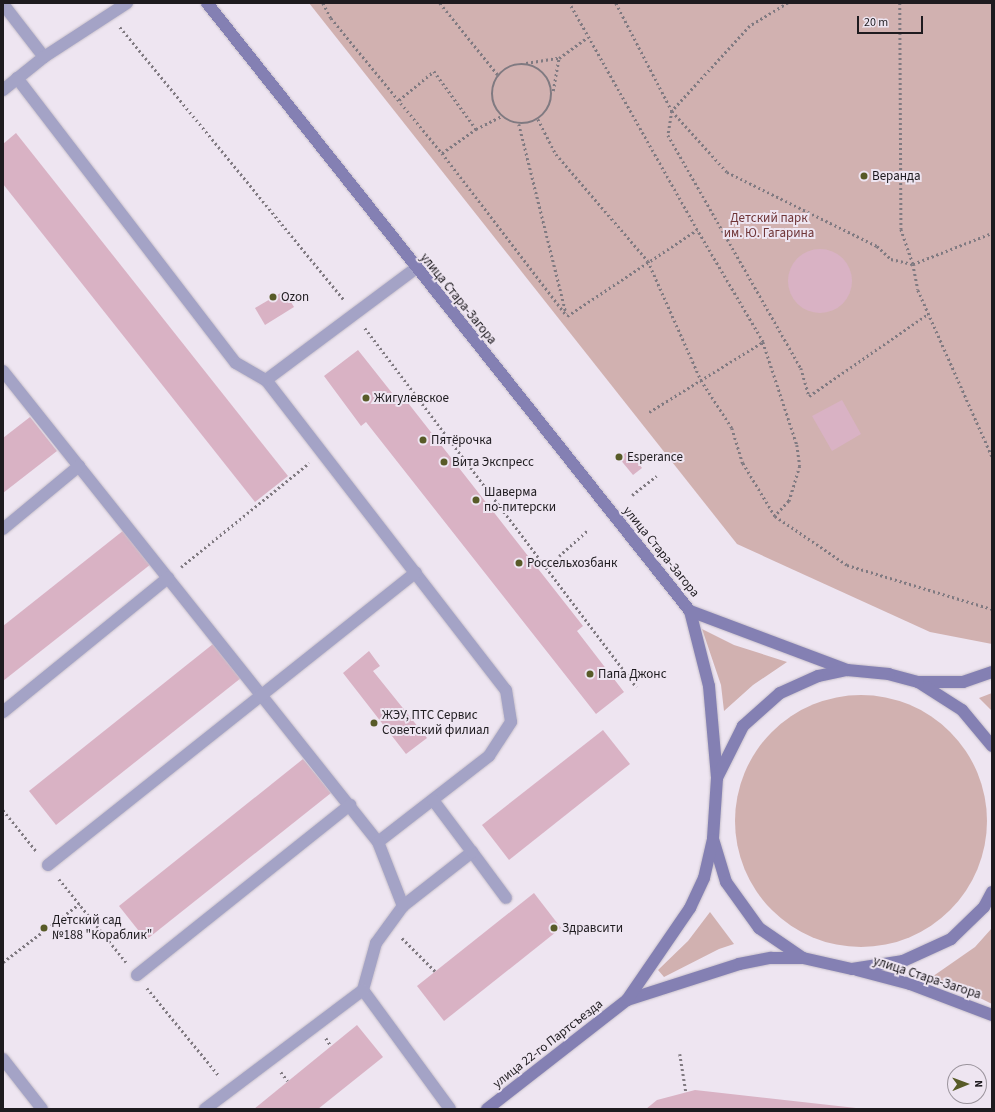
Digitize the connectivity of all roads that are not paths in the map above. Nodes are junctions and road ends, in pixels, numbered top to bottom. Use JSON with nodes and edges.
{"nodes":[{"id":1,"x":127,"y":3,"type":"edge"},
{"id":2,"x":207,"y":3,"type":"edge"},
{"id":3,"x":3,"y":4,"type":"edge"},
{"id":4,"x":44,"y":57,"type":"junction"},
{"id":5,"x":17,"y":78,"type":"junction"},
{"id":6,"x":3,"y":90,"type":"edge"},
{"id":7,"x":416,"y":268,"type":"junction"},
{"id":8,"x":3,"y":370,"type":"edge"},
{"id":9,"x":266,"y":380,"type":"junction"},
{"id":10,"x":79,"y":466,"type":"junction"},
{"id":11,"x":3,"y":529,"type":"edge"},
{"id":12,"x":416,"y":572,"type":"junction"},
{"id":13,"x":168,"y":578,"type":"junction"},
{"id":14,"x":690,"y":611,"type":"junction"},
{"id":15,"x":847,"y":670,"type":"junction"},
{"id":16,"x":992,"y":672,"type":"edge"},
{"id":17,"x":918,"y":682,"type":"junction"},
{"id":18,"x":261,"y":696,"type":"junction"},
{"id":19,"x":3,"y":712,"type":"edge"},
{"id":20,"x":992,"y":746,"type":"edge"},
{"id":21,"x":717,"y":778,"type":"junction"},
{"id":22,"x":433,"y":800,"type":"junction"},
{"id":23,"x":350,"y":805,"type":"junction"},
{"id":24,"x":713,"y":839,"type":"junction"},
{"id":25,"x":378,"y":842,"type":"junction"},
{"id":26,"x":472,"y":852,"type":"junction"},
{"id":27,"x":48,"y":865,"type":"road end"},
{"id":28,"x":992,"y":892,"type":"edge"},
{"id":29,"x":506,"y":898,"type":"dead end"},
{"id":30,"x":403,"y":906,"type":"junction"},
{"id":31,"x":803,"y":958,"type":"junction"},
{"id":32,"x":852,"y":969,"type":"junction"},
{"id":33,"x":137,"y":975,"type":"road end"},
{"id":34,"x":363,"y":990,"type":"junction"},
{"id":35,"x":627,"y":1000,"type":"junction"},
{"id":36,"x":992,"y":1015,"type":"edge"},
{"id":37,"x":3,"y":1059,"type":"edge"},
{"id":38,"x":42,"y":1109,"type":"edge"},
{"id":39,"x":205,"y":1109,"type":"edge"},
{"id":40,"x":450,"y":1109,"type":"edge"},
{"id":41,"x":487,"y":1109,"type":"edge"}],
"edges":[{"from":1,"to":4,"type":"lane"},
{"from":2,"to":7,"type":"main road","name":"улица Стара-Загора"},
{"from":3,"to":4,"type":"lane"},
{"from":4,"to":5,"type":"lane"},
{"from":5,"to":6,"type":"lane"},
{"from":5,"to":9,"type":"lane"},
{"from":7,"to":9,"type":"lane"},
{"from":7,"to":14,"type":"main road","name":"улица Стара-Загора"},
{"from":8,"to":10,"type":"lane"},
{"from":9,"to":12,"type":"lane"},
{"from":10,"to":11,"type":"lane"},
{"from":10,"to":13,"type":"lane"},
{"from":12,"to":18,"type":"lane"},
{"from":12,"to":22,"type":"lane"},
{"from":13,"to":18,"type":"lane"},
{"from":13,"to":19,"type":"lane"},
{"from":14,"to":15,"type":"main road","name":"улица Стара-Загора"},
{"from":14,"to":21,"type":"main road","name":"улица Стара-Загора"},
{"from":15,"to":17,"type":"main road"},
{"from":15,"to":21,"type":"main road"},
{"from":16,"to":17,"type":"main road"},
{"from":17,"to":20,"type":"main road"},
{"from":18,"to":23,"type":"lane"},
{"from":18,"to":27,"type":"lane"},
{"from":21,"to":24,"type":"main road"},
{"from":22,"to":25,"type":"lane"},
{"from":22,"to":26,"type":"lane"},
{"from":23,"to":25,"type":"lane"},
{"from":23,"to":33,"type":"lane"},
{"from":24,"to":31,"type":"main road"},
{"from":24,"to":35,"type":"main road","name":"улица 22-го Партсъезда"},
{"from":25,"to":30,"type":"lane"},
{"from":26,"to":29,"type":"lane"},
{"from":26,"to":30,"type":"lane"},
{"from":28,"to":32,"type":"main road"},
{"from":30,"to":34,"type":"lane"},
{"from":31,"to":32,"type":"main road","name":"улица Стара-Загора"},
{"from":31,"to":35,"type":"main road","name":"улица 22-го Партсъезда"},
{"from":32,"to":36,"type":"main road","name":"улица Стара-Загора"},
{"from":34,"to":39,"type":"lane"},
{"from":34,"to":40,"type":"lane"},
{"from":35,"to":41,"type":"main road","name":"улица 22-го Партсъезда"},
{"from":37,"to":38,"type":"lane"}]}
